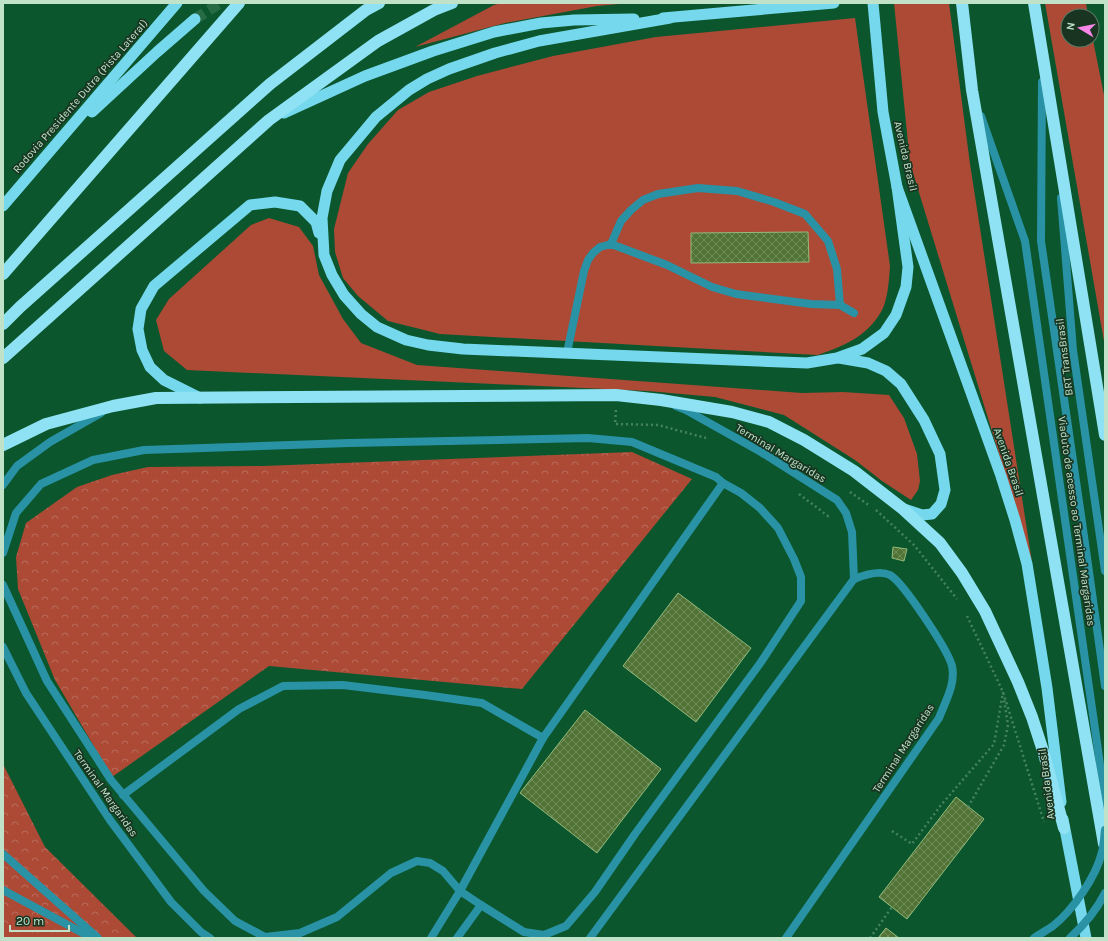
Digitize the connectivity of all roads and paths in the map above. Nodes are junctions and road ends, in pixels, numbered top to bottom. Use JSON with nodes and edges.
{"nodes":[{"id":1,"x":177,"y":3,"type":"edge"},
{"id":2,"x":239,"y":3,"type":"edge"},
{"id":3,"x":379,"y":3,"type":"edge"},
{"id":4,"x":452,"y":3,"type":"edge"},
{"id":5,"x":834,"y":3,"type":"edge"},
{"id":6,"x":873,"y":3,"type":"edge"},
{"id":7,"x":962,"y":3,"type":"edge"},
{"id":8,"x":1034,"y":3,"type":"edge"},
{"id":9,"x":196,"y":18,"type":"tunnel mouth"},
{"id":10,"x":670,"y":18,"type":"junction"},
{"id":11,"x":1043,"y":55,"type":"junction"},
{"id":12,"x":972,"y":90,"type":"junction"},
{"id":13,"x":269,"y":120,"type":"junction"},
{"id":14,"x":1056,"y":139,"type":"junction"},
{"id":15,"x":56,"y":144,"type":"junction"},
{"id":16,"x":897,"y":187,"type":"junction"},
{"id":17,"x":3,"y":206,"type":"edge"},
{"id":18,"x":611,"y":244,"type":"junction"},
{"id":19,"x":324,"y":255,"type":"junction"},
{"id":20,"x":3,"y":274,"type":"edge"},
{"id":21,"x":840,"y":305,"type":"junction"},
{"id":22,"x":854,"y":313,"type":"dead end"},
{"id":23,"x":3,"y":324,"type":"edge"},
{"id":24,"x":567,"y":353,"type":"junction"},
{"id":25,"x":3,"y":358,"type":"edge"},
{"id":26,"x":837,"y":358,"type":"junction"},
{"id":27,"x":616,"y":395,"type":"junction"},
{"id":28,"x":201,"y":398,"type":"junction"},
{"id":29,"x":661,"y":400,"type":"junction"},
{"id":30,"x":113,"y":406,"type":"junction"},
{"id":31,"x":1105,"y":435,"type":"edge"},
{"id":32,"x":712,"y":442,"type":"dead end"},
{"id":33,"x":3,"y":445,"type":"edge"},
{"id":34,"x":723,"y":483,"type":"junction"},
{"id":35,"x":3,"y":485,"type":"edge"},
{"id":36,"x":798,"y":494,"type":"dead end"},
{"id":37,"x":837,"y":500,"type":"junction"},
{"id":38,"x":903,"y":509,"type":"junction"},
{"id":39,"x":3,"y":553,"type":"edge"},
{"id":40,"x":1105,"y":571,"type":"edge"},
{"id":41,"x":854,"y":579,"type":"junction"},
{"id":42,"x":3,"y":584,"type":"edge"},
{"id":43,"x":958,"y":601,"type":"dead end"},
{"id":44,"x":966,"y":614,"type":"dead end"},
{"id":45,"x":3,"y":647,"type":"edge"},
{"id":46,"x":1105,"y":686,"type":"edge"},
{"id":47,"x":1003,"y":692,"type":"junction"},
{"id":48,"x":543,"y":738,"type":"junction"},
{"id":49,"x":123,"y":795,"type":"junction"},
{"id":50,"x":1105,"y":804,"type":"edge"},
{"id":51,"x":968,"y":807,"type":"dead end"},
{"id":52,"x":1100,"y":818,"type":"junction"},
{"id":53,"x":1044,"y":823,"type":"dead end"},
{"id":54,"x":1064,"y":828,"type":"junction"},
{"id":55,"x":1105,"y":830,"type":"edge"},
{"id":56,"x":892,"y":831,"type":"dead end"},
{"id":57,"x":1105,"y":839,"type":"edge"},
{"id":58,"x":1105,"y":852,"type":"edge"},
{"id":59,"x":3,"y":854,"type":"edge"},
{"id":60,"x":3,"y":890,"type":"edge"},
{"id":61,"x":460,"y":891,"type":"junction"},
{"id":62,"x":1105,"y":894,"type":"edge"},
{"id":63,"x":481,"y":905,"type":"junction"},
{"id":64,"x":892,"y":907,"type":"dead end"},
{"id":65,"x":92,"y":938,"type":"edge"},
{"id":66,"x":98,"y":938,"type":"edge"},
{"id":67,"x":210,"y":938,"type":"edge"},
{"id":68,"x":431,"y":938,"type":"edge"},
{"id":69,"x":457,"y":938,"type":"edge"},
{"id":70,"x":590,"y":938,"type":"edge"},
{"id":71,"x":786,"y":938,"type":"edge"},
{"id":72,"x":870,"y":938,"type":"edge"},
{"id":73,"x":1034,"y":938,"type":"edge"},
{"id":74,"x":1070,"y":938,"type":"edge"},
{"id":75,"x":1086,"y":938,"type":"edge"}],
"edges":[{"from":1,"to":15,"type":"highway","name":"Rodovia Presidente Dutra (Pista Lateral)"},
{"from":2,"to":20,"type":"highway"},
{"from":3,"to":23,"type":"highway"},
{"from":4,"to":13,"type":"highway"},
{"from":5,"to":10,"type":"highway"},
{"from":6,"to":16,"type":"highway","name":"Avenida Brasil"},
{"from":7,"to":12,"type":"highway","name":"Avenida Brasil"},
{"from":8,"to":11,"type":"highway"},
{"from":9,"to":15,"type":"highway"},
{"from":10,"to":13,"type":"highway"},
{"from":10,"to":19,"type":"highway"},
{"from":11,"to":14,"type":"highway"},
{"from":11,"to":46,"type":"lane","name":"Viaduto de acesso ao Terminal Margaridas"},
{"from":12,"to":50,"type":"lane","name":"Viaduto de acesso ao Terminal Margaridas"},
{"from":12,"to":52,"type":"highway","name":"Avenida Brasil"},
{"from":13,"to":25,"type":"highway"},
{"from":14,"to":31,"type":"highway"},
{"from":14,"to":40,"type":"lane","name":"BRT TransBrasil"},
{"from":15,"to":17,"type":"highway","name":"Rodovia Presidente Dutra (Pista Lateral)"},
{"from":16,"to":26,"type":"highway"},
{"from":16,"to":54,"type":"highway","name":"Avenida Brasil"},
{"from":18,"to":21,"type":"lane"},
{"from":18,"to":21,"type":"lane"},
{"from":18,"to":24,"type":"lane"},
{"from":19,"to":24,"type":"highway"},
{"from":19,"to":28,"type":"highway"},
{"from":21,"to":22,"type":"lane"},
{"from":24,"to":26,"type":"highway"},
{"from":26,"to":38,"type":"highway"},
{"from":27,"to":28,"type":"highway"},
{"from":27,"to":29,"type":"highway"},
{"from":27,"to":32,"type":"path"},
{"from":28,"to":30,"type":"highway"},
{"from":29,"to":37,"type":"lane","name":"Terminal Margaridas"},
{"from":29,"to":38,"type":"highway"},
{"from":30,"to":33,"type":"highway"},
{"from":30,"to":35,"type":"lane"},
{"from":34,"to":39,"type":"lane"},
{"from":34,"to":48,"type":"lane"},
{"from":34,"to":63,"type":"lane"},
{"from":36,"to":37,"type":"path"},
{"from":37,"to":41,"type":"lane","name":"Terminal Margaridas"},
{"from":37,"to":43,"type":"path"},
{"from":38,"to":54,"type":"highway"},
{"from":41,"to":70,"type":"lane"},
{"from":41,"to":71,"type":"lane","name":"Terminal Margaridas"},
{"from":42,"to":49,"type":"lane"},
{"from":44,"to":47,"type":"path"},
{"from":45,"to":67,"type":"lane","name":"Terminal Margaridas"},
{"from":47,"to":51,"type":"path"},
{"from":47,"to":53,"type":"path"},
{"from":47,"to":56,"type":"path"},
{"from":48,"to":49,"type":"lane"},
{"from":48,"to":61,"type":"lane"},
{"from":49,"to":61,"type":"lane"},
{"from":52,"to":57,"type":"lane"},
{"from":52,"to":58,"type":"highway","name":"Avenida Brasil"},
{"from":54,"to":75,"type":"highway","name":"Avenida Brasil"},
{"from":55,"to":73,"type":"lane","bridge":true},
{"from":59,"to":66,"type":"lane"},
{"from":60,"to":65,"type":"lane"},
{"from":61,"to":63,"type":"lane"},
{"from":61,"to":68,"type":"lane"},
{"from":62,"to":74,"type":"lane","bridge":true},
{"from":63,"to":69,"type":"lane"},
{"from":64,"to":72,"type":"path"}]}
